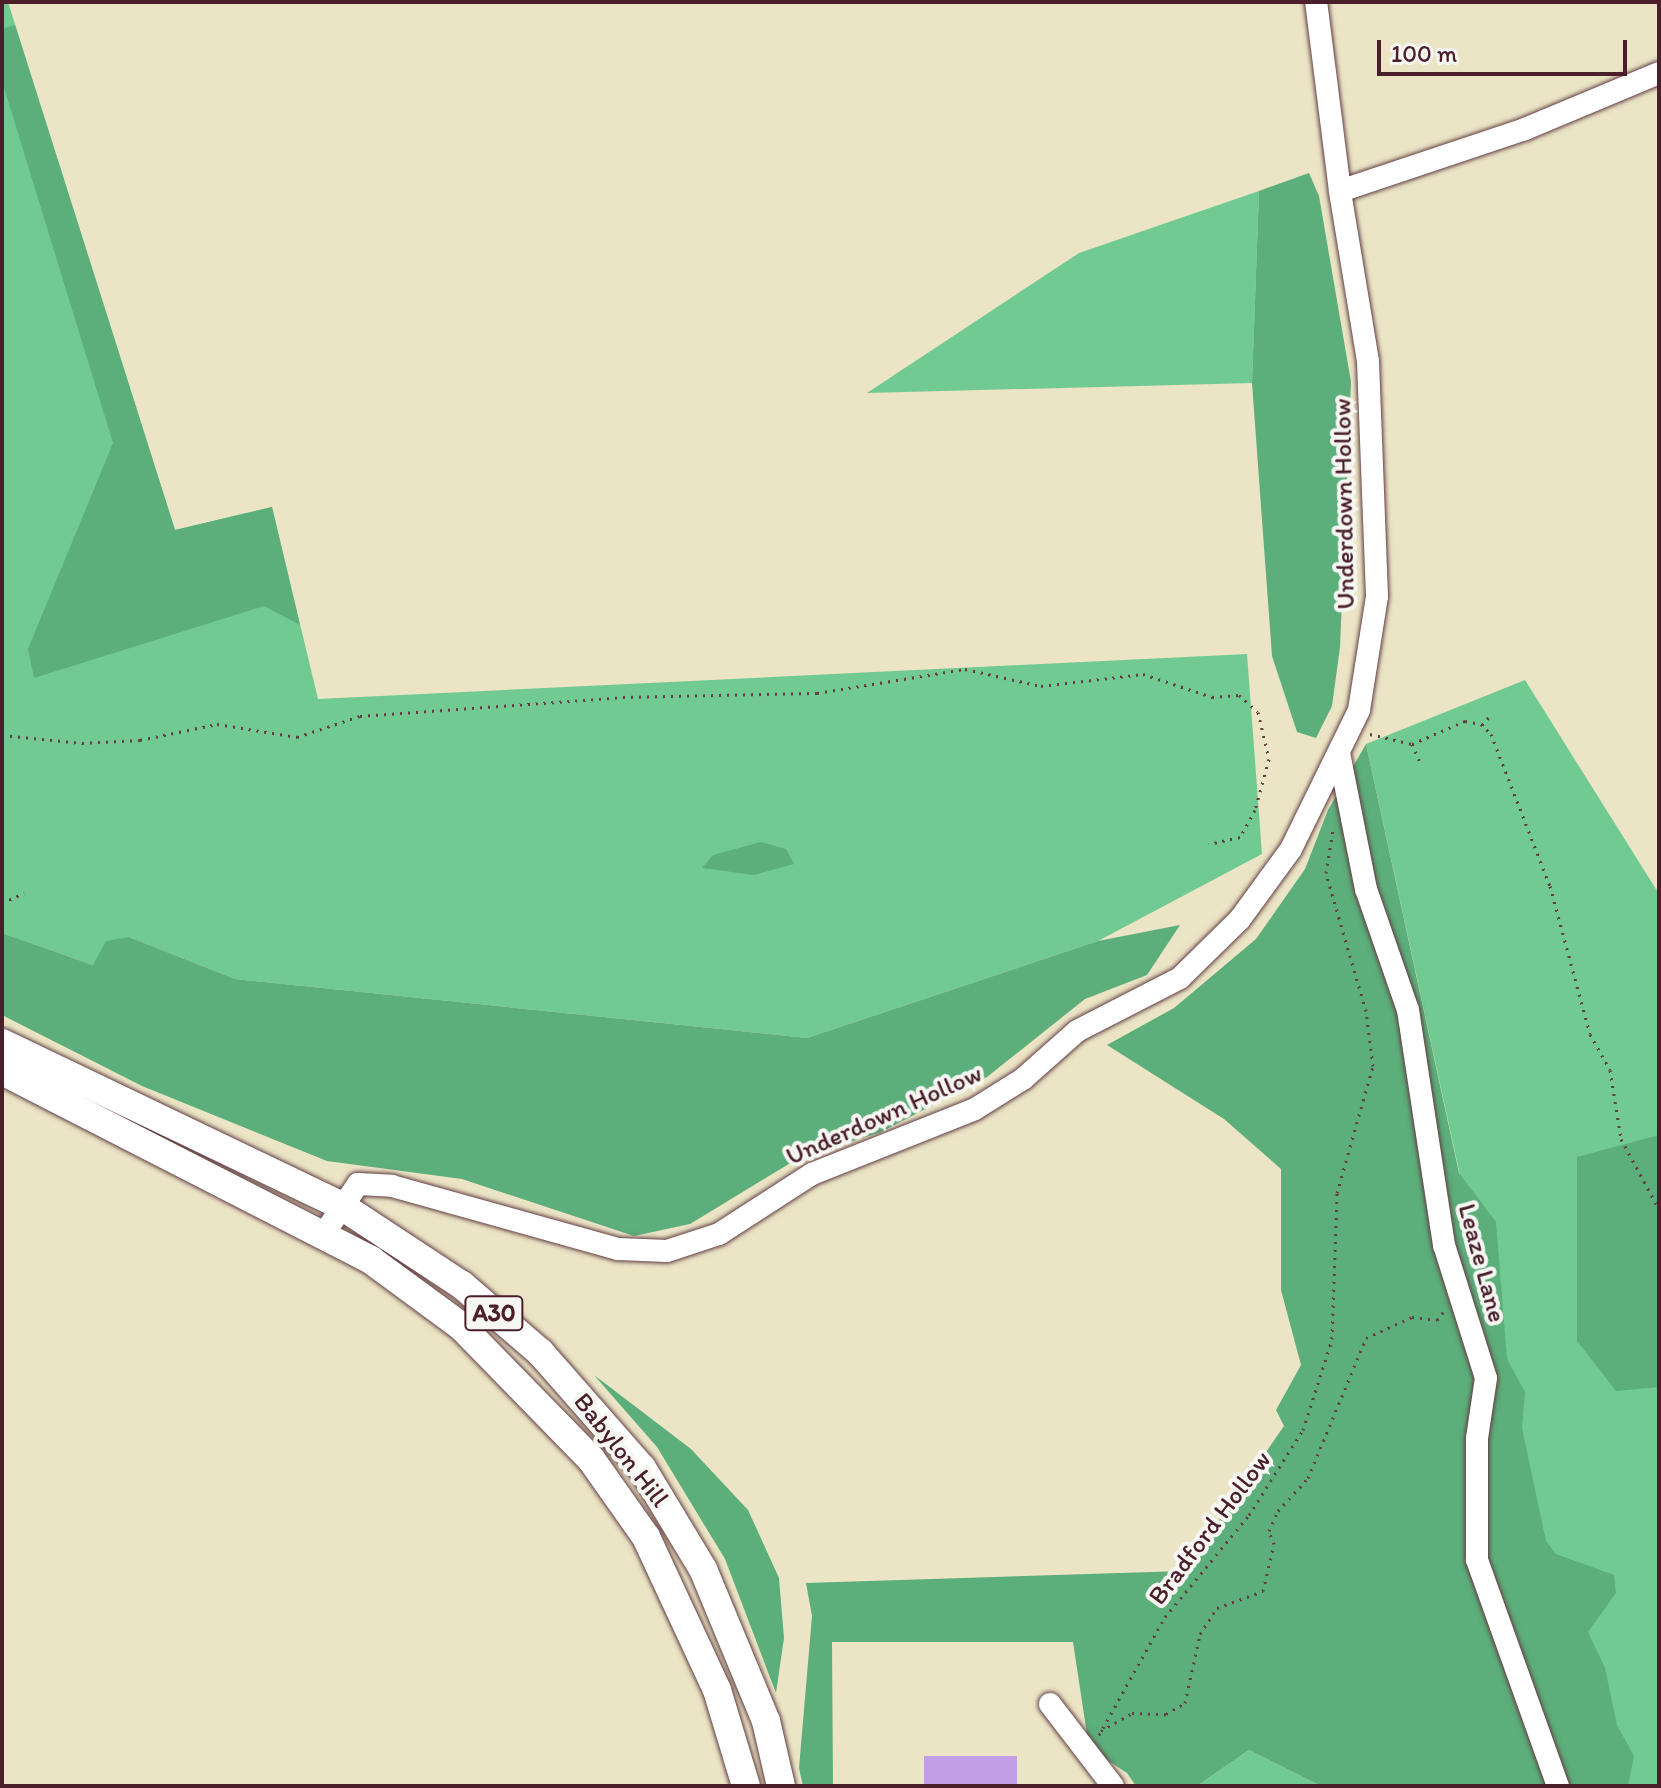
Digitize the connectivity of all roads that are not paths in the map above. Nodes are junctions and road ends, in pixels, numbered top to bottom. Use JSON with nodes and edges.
{"nodes":[{"id":1,"x":1316,"y":2,"type":"edge"},
{"id":2,"x":1659,"y":73,"type":"edge"},
{"id":3,"x":1340,"y":191,"type":"junction"},
{"id":4,"x":1339,"y":750,"type":"junction"},
{"id":5,"x":2,"y":1043,"type":"edge"},
{"id":6,"x":2,"y":1071,"type":"edge"},
{"id":7,"x":340,"y":1205,"type":"junction"},
{"id":8,"x":323,"y":1235,"type":"junction"},
{"id":9,"x":1044,"y":1704,"type":"dead end"},
{"id":10,"x":1087,"y":1771,"type":"edge"},
{"id":11,"x":746,"y":1786,"type":"edge"},
{"id":12,"x":781,"y":1786,"type":"edge"},
{"id":13,"x":1113,"y":1786,"type":"edge"},
{"id":14,"x":1558,"y":1786,"type":"edge"}],
"edges":[{"from":1,"to":3,"type":"street","name":"Underdown Hollow"},
{"from":2,"to":3,"type":"street"},
{"from":3,"to":4,"type":"street","name":"Underdown Hollow"},
{"from":4,"to":7,"type":"street","name":"Underdown Hollow"},
{"from":4,"to":14,"type":"street","name":"Leaze Lane"},
{"from":5,"to":7,"type":"main road","name":"Babylon Hill","number":"A30"},
{"from":6,"to":8,"type":"main road","name":"Babylon Hill","number":"A30"},
{"from":7,"to":8,"type":"street"},
{"from":7,"to":12,"type":"main road","name":"Babylon Hill","number":"A30"},
{"from":8,"to":11,"type":"main road","name":"Babylon Hill","number":"A30"},
{"from":9,"to":10,"type":"street"},
{"from":10,"to":13,"type":"street"}]}
